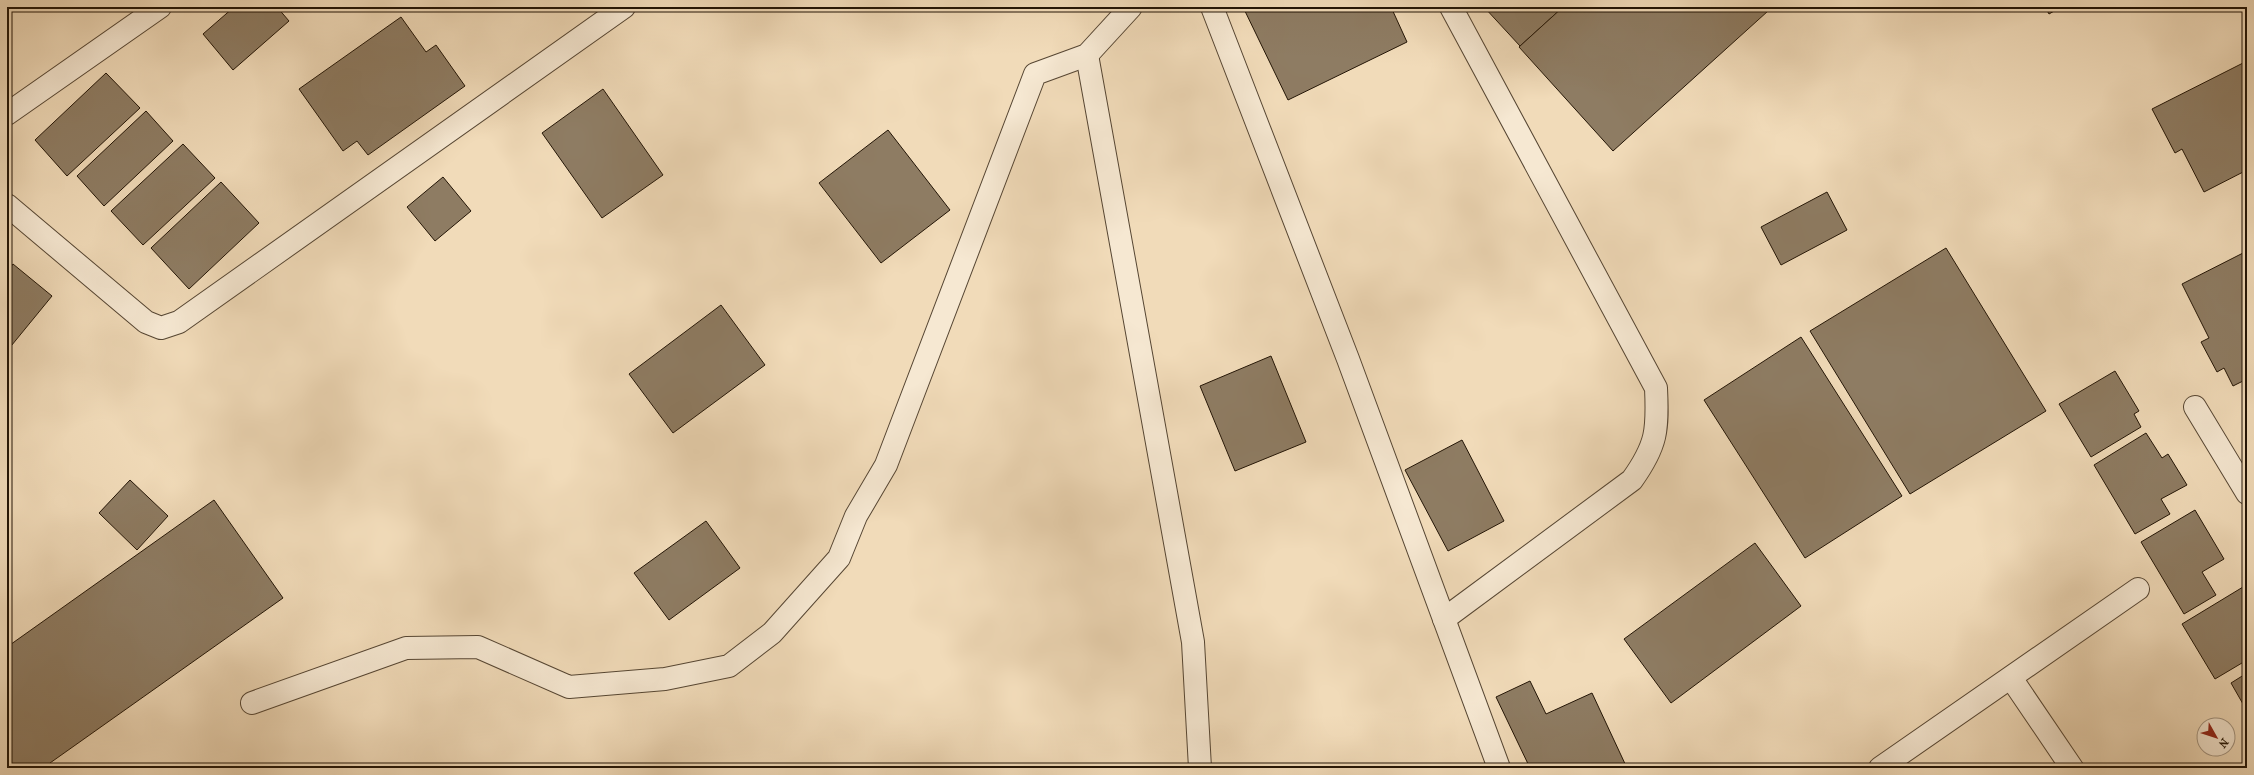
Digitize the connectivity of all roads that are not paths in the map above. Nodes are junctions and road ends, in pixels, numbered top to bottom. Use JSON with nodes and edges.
{"nodes":[{"id":1,"x":160,"y":7,"type":"edge"},
{"id":2,"x":624,"y":7,"type":"edge"},
{"id":3,"x":1131,"y":7,"type":"edge"},
{"id":4,"x":1212,"y":7,"type":"edge"},
{"id":5,"x":1451,"y":7,"type":"edge"},
{"id":6,"x":1086,"y":55,"type":"junction"},
{"id":7,"x":7,"y":114,"type":"edge"},
{"id":8,"x":7,"y":205,"type":"edge"},
{"id":9,"x":2195,"y":407,"type":"dead end"},
{"id":10,"x":2247,"y":493,"type":"edge"},
{"id":11,"x":2138,"y":589,"type":"dead end"},
{"id":12,"x":1444,"y":619,"type":"junction"},
{"id":13,"x":2011,"y":678,"type":"junction"},
{"id":14,"x":252,"y":703,"type":"dead end"},
{"id":15,"x":1200,"y":768,"type":"edge"},
{"id":16,"x":1499,"y":768,"type":"edge"},
{"id":17,"x":1880,"y":768,"type":"edge"},
{"id":18,"x":2072,"y":768,"type":"edge"}],
"edges":[{"from":1,"to":7,"type":"street"},
{"from":2,"to":8,"type":"street"},
{"from":3,"to":6,"type":"street"},
{"from":4,"to":12,"type":"street"},
{"from":5,"to":12,"type":"street"},
{"from":6,"to":14,"type":"street"},
{"from":6,"to":15,"type":"street"},
{"from":9,"to":10,"type":"street"},
{"from":11,"to":13,"type":"street"},
{"from":12,"to":16,"type":"street"},
{"from":13,"to":17,"type":"street"},
{"from":13,"to":18,"type":"street"}]}
